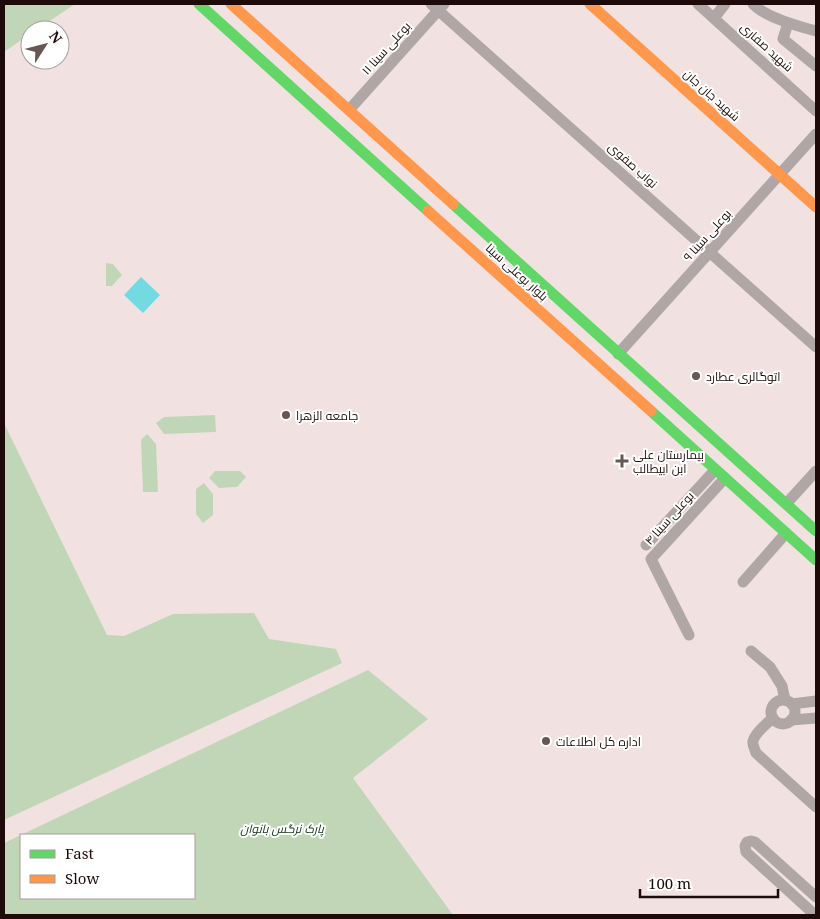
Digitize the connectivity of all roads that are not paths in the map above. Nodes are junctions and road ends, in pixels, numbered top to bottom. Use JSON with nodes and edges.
{"nodes":[{"id":1,"x":199,"y":4,"type":"edge"},
{"id":2,"x":231,"y":4,"type":"edge"},
{"id":3,"x":590,"y":4,"type":"edge"},
{"id":4,"x":698,"y":4,"type":"edge"},
{"id":5,"x":725,"y":4,"type":"edge"},
{"id":6,"x":752,"y":4,"type":"edge"},
{"id":7,"x":438,"y":6,"type":"edge"},
{"id":8,"x":714,"y":18,"type":"junction"},
{"id":9,"x":788,"y":23,"type":"junction"},
{"id":10,"x":816,"y":31,"type":"edge"},
{"id":11,"x":816,"y":66,"type":"edge"},
{"id":12,"x":349,"y":110,"type":"junction"},
{"id":13,"x":816,"y":111,"type":"edge"},
{"id":14,"x":816,"y":134,"type":"edge"},
{"id":15,"x":780,"y":175,"type":"junction"},
{"id":16,"x":816,"y":207,"type":"edge"},
{"id":17,"x":710,"y":252,"type":"junction"},
{"id":18,"x":816,"y":347,"type":"edge"},
{"id":19,"x":618,"y":354,"type":"junction"},
{"id":20,"x":730,"y":453,"type":"junction"},
{"id":21,"x":739,"y":462,"type":"junction"},
{"id":22,"x":816,"y":471,"type":"edge"},
{"id":23,"x":713,"y":472,"type":"junction"},
{"id":24,"x":722,"y":481,"type":"junction"},
{"id":25,"x":786,"y":504,"type":"junction"},
{"id":26,"x":677,"y":512,"type":"junction"},
{"id":27,"x":686,"y":520,"type":"junction"},
{"id":28,"x":816,"y":531,"type":"edge"},
{"id":29,"x":786,"y":533,"type":"junction"},
{"id":30,"x":646,"y":545,"type":"dead end"},
{"id":31,"x":816,"y":560,"type":"edge"},
{"id":32,"x":743,"y":582,"type":"dead end"},
{"id":33,"x":689,"y":635,"type":"dead end"},
{"id":34,"x":751,"y":651,"type":"dead end"},
{"id":35,"x":816,"y":701,"type":"edge"},
{"id":36,"x":789,"y":702,"type":"junction"},
{"id":37,"x":773,"y":718,"type":"junction"},
{"id":38,"x":816,"y":718,"type":"edge"},
{"id":39,"x":791,"y":720,"type":"junction"},
{"id":40,"x":816,"y":807,"type":"edge"},
{"id":41,"x":816,"y":897,"type":"edge"},
{"id":42,"x":816,"y":915,"type":"edge"}],
"edges":[{"from":1,"to":23,"type":"main road","name":"بلوار بوعلی سینا"},
{"from":2,"to":12,"type":"main road","name":"بلوار بوعلی سینا"},
{"from":3,"to":15,"type":"main road","name":"شهید جان جان"},
{"from":4,"to":8,"type":"street","name":"شهید صفاری"},
{"from":5,"to":8,"type":"street"},
{"from":6,"to":9,"type":"street"},
{"from":7,"to":12,"type":"street","name":"بوعلی سینا ۱۱"},
{"from":7,"to":17,"type":"street","name":"نواب صفوی"},
{"from":8,"to":13,"type":"street","name":"شهید صفاری"},
{"from":9,"to":10,"type":"street"},
{"from":9,"to":11,"type":"street"},
{"from":12,"to":19,"type":"main road","name":"بلوار بوعلی سینا"},
{"from":14,"to":15,"type":"street","name":"بوعلی سینا ۹"},
{"from":15,"to":16,"type":"main road","name":"شهید جان جان"},
{"from":15,"to":17,"type":"street","name":"بوعلی سینا ۹"},
{"from":17,"to":18,"type":"street","name":"نواب صفوی"},
{"from":17,"to":19,"type":"street","name":"بوعلی سینا ۹"},
{"from":19,"to":20,"type":"main road","name":"بلوار بوعلی سینا"},
{"from":20,"to":21,"type":"main road","name":"بلوار بوعلی سینا"},
{"from":20,"to":23,"type":"main road"},
{"from":21,"to":24,"type":"main road"},
{"from":21,"to":25,"type":"main road","name":"بلوار بوعلی سینا"},
{"from":22,"to":25,"type":"street"},
{"from":23,"to":24,"type":"main road","name":"بلوار بوعلی سینا"},
{"from":23,"to":26,"type":"street","name":"بوعلی سینا ۴"},
{"from":24,"to":27,"type":"street","name":"بوعلی سینا ۴"},
{"from":24,"to":29,"type":"main road","name":"بلوار بوعلی سینا"},
{"from":25,"to":28,"type":"main road","name":"بلوار بوعلی سینا"},
{"from":26,"to":27,"type":"street"},
{"from":26,"to":30,"type":"street","name":"بوعلی سینا ۴"},
{"from":27,"to":33,"type":"street","name":"بوعلی سینا ۴"},
{"from":29,"to":31,"type":"main road","name":"بلوار بوعلی سینا"},
{"from":29,"to":32,"type":"street"},
{"from":34,"to":36,"type":"street"},
{"from":35,"to":36,"type":"street"},
{"from":36,"to":37,"type":"street"},
{"from":36,"to":39,"type":"street"},
{"from":37,"to":39,"type":"street"},
{"from":37,"to":40,"type":"street"},
{"from":38,"to":39,"type":"street"},
{"from":41,"to":42,"type":"street"}]}
